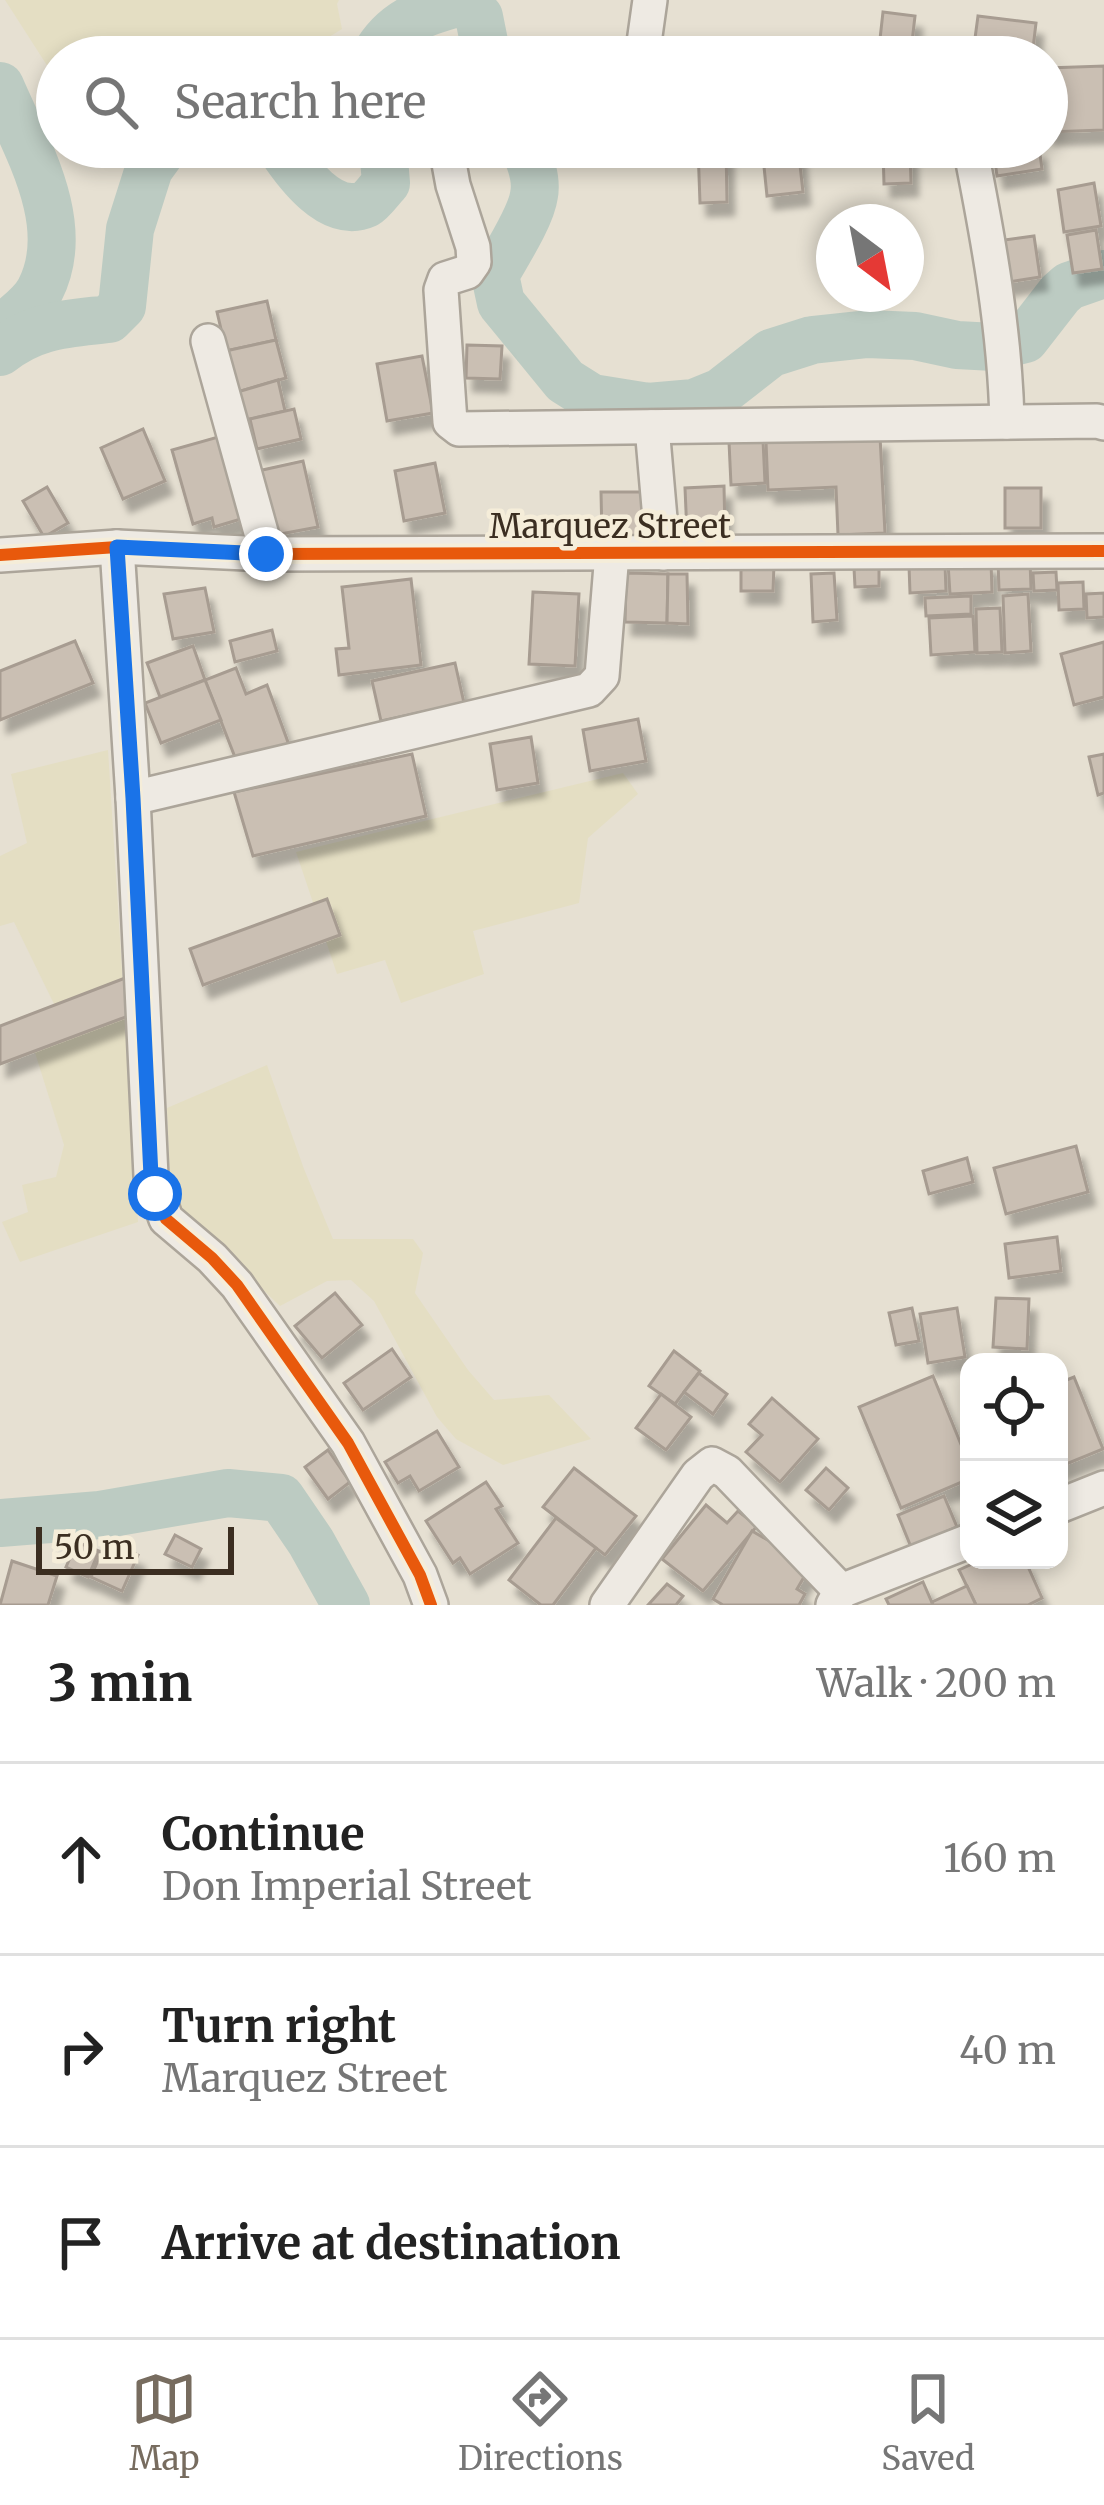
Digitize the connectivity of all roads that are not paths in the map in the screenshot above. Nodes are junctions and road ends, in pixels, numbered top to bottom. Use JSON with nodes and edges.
{"nodes":[{"id":1,"x":650,"y":0,"type":"edge"},
{"id":2,"x":645,"y":36,"type":"edge"},
{"id":3,"x":450,"y":168,"type":"edge"},
{"id":4,"x":974,"y":168,"type":"edge"},
{"id":5,"x":208,"y":341,"type":"dead end"},
{"id":6,"x":1007,"y":422,"type":"junction"},
{"id":7,"x":1104,"y":423,"type":"edge"},
{"id":8,"x":652,"y":427,"type":"junction"},
{"id":9,"x":117,"y":547,"type":"junction"},
{"id":10,"x":1104,"y":551,"type":"edge"},
{"id":11,"x":612,"y":553,"type":"junction"},
{"id":12,"x":663,"y":553,"type":"junction"},
{"id":13,"x":266,"y":554,"type":"junction"},
{"id":14,"x":0,"y":555,"type":"edge"},
{"id":15,"x":133,"y":798,"type":"junction"},
{"id":16,"x":1104,"y":1488,"type":"edge"},
{"id":17,"x":1068,"y":1502,"type":"edge"},
{"id":18,"x":960,"y":1545,"type":"edge"},
{"id":19,"x":837,"y":1598,"type":"edge"},
{"id":20,"x":431,"y":1605,"type":"edge"},
{"id":21,"x":607,"y":1605,"type":"edge"}],
"edges":[{"from":1,"to":2,"type":"street"},
{"from":3,"to":8,"type":"street"},
{"from":4,"to":6,"type":"street"},
{"from":5,"to":13,"type":"street"},
{"from":6,"to":7,"type":"street"},
{"from":6,"to":8,"type":"street"},
{"from":8,"to":12,"type":"street"},
{"from":9,"to":13,"type":"street","name":"Marquez Street"},
{"from":9,"to":14,"type":"street","name":"Marquez Street"},
{"from":9,"to":15,"type":"street"},
{"from":10,"to":12,"type":"street","name":"Marquez Street"},
{"from":11,"to":12,"type":"street","name":"Marquez Street"},
{"from":11,"to":13,"type":"street","name":"Marquez Street"},
{"from":11,"to":15,"type":"street"},
{"from":15,"to":20,"type":"street"},
{"from":16,"to":17,"type":"street"},
{"from":18,"to":19,"type":"street"},
{"from":19,"to":21,"type":"street"}]}
